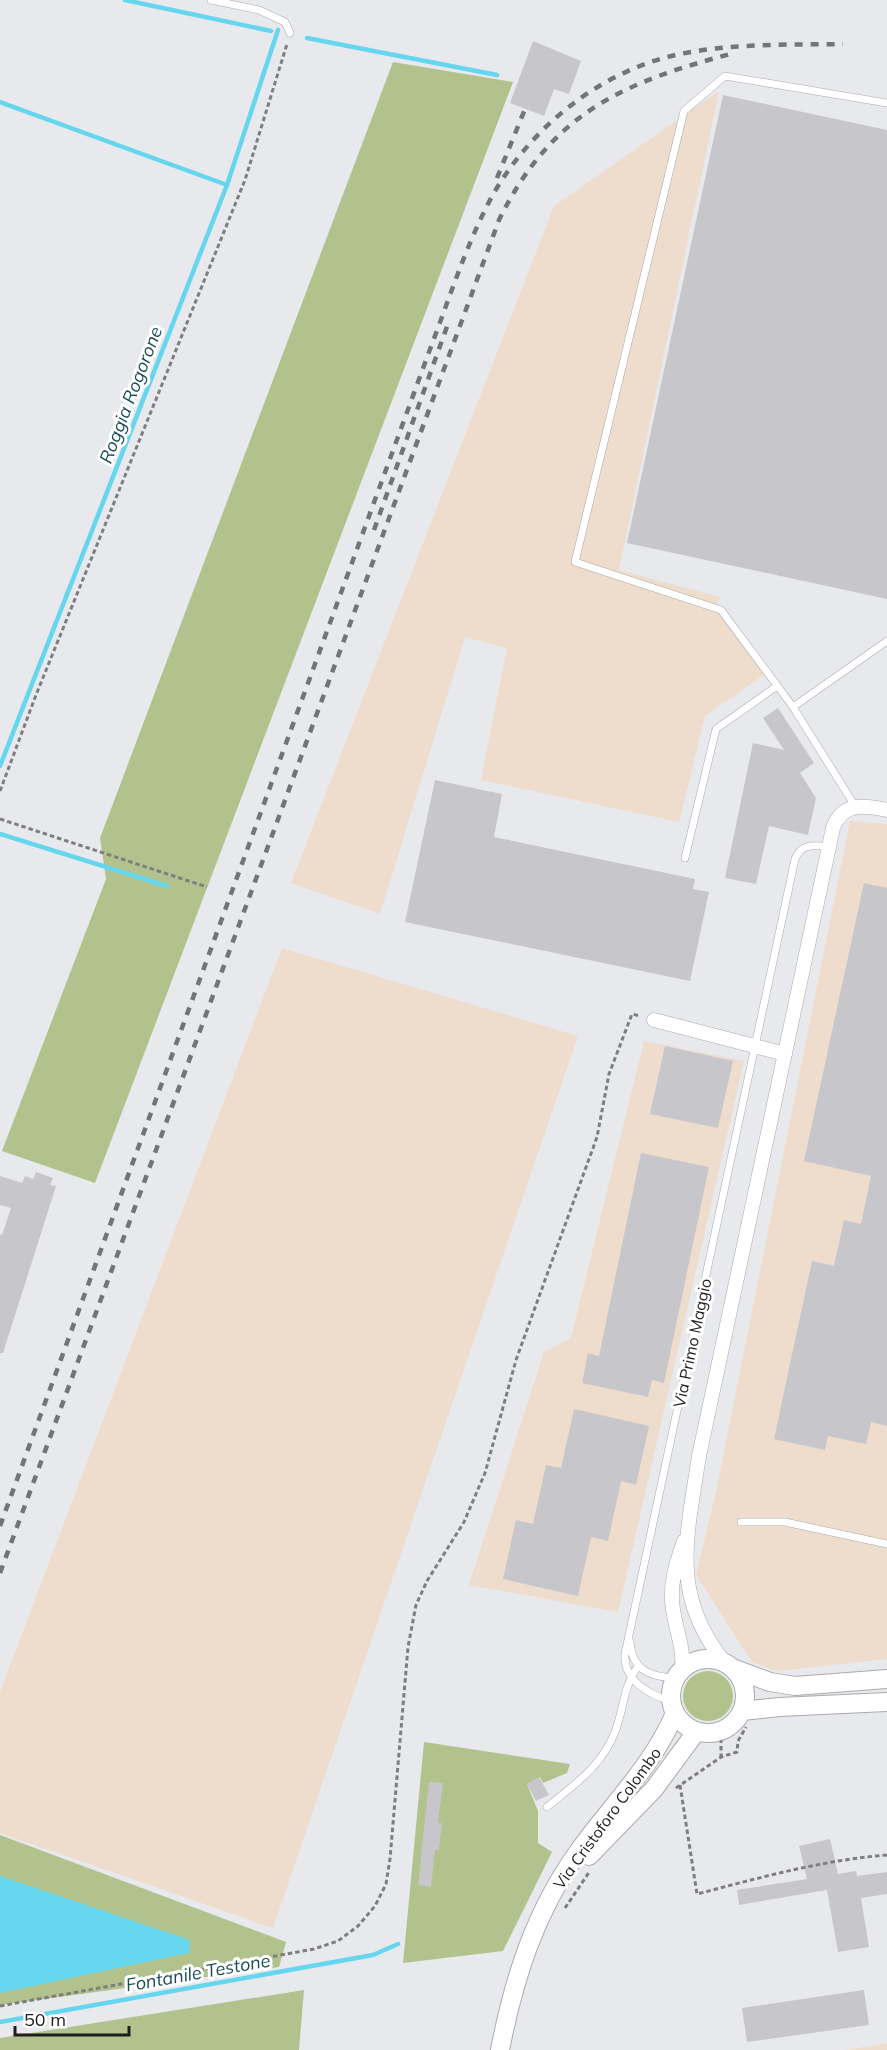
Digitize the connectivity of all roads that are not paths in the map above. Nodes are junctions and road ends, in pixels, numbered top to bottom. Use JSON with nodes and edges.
{"nodes":[{"id":1,"x":211,"y":0,"type":"edge"},
{"id":2,"x":290,"y":33,"type":"road end"},
{"id":3,"x":887,"y":103,"type":"edge"},
{"id":4,"x":887,"y":641,"type":"edge"},
{"id":5,"x":777,"y":686,"type":"junction"},
{"id":6,"x":793,"y":707,"type":"junction"},
{"id":7,"x":855,"y":806,"type":"junction"},
{"id":8,"x":887,"y":810,"type":"edge"},
{"id":9,"x":829,"y":847,"type":"junction"},
{"id":10,"x":685,"y":858,"type":"dead end"},
{"id":11,"x":654,"y":1020,"type":"road end"},
{"id":12,"x":754,"y":1048,"type":"junction"},
{"id":13,"x":785,"y":1054,"type":"junction"},
{"id":14,"x":741,"y":1522,"type":"dead end"},
{"id":15,"x":689,"y":1524,"type":"junction"},
{"id":16,"x":887,"y":1544,"type":"edge"},
{"id":17,"x":630,"y":1639,"type":"junction"},
{"id":18,"x":638,"y":1666,"type":"junction"},
{"id":19,"x":729,"y":1666,"type":"junction"},
{"id":20,"x":679,"y":1674,"type":"junction"},
{"id":21,"x":887,"y":1674,"type":"edge"},
{"id":22,"x":631,"y":1677,"type":"junction"},
{"id":23,"x":887,"y":1679,"type":"edge"},
{"id":24,"x":866,"y":1680,"type":"junction"},
{"id":25,"x":887,"y":1702,"type":"edge"},
{"id":26,"x":673,"y":1707,"type":"junction"},
{"id":27,"x":742,"y":1711,"type":"junction"},
{"id":28,"x":696,"y":1732,"type":"junction"},
{"id":29,"x":547,"y":1807,"type":"dead end"},
{"id":30,"x":505,"y":2026,"type":"junction"},
{"id":31,"x":500,"y":2050,"type":"edge"}],
"edges":[{"from":1,"to":2,"type":"lane"},
{"from":3,"to":5,"type":"lane"},
{"from":4,"to":6,"type":"lane"},
{"from":5,"to":6,"type":"lane"},
{"from":5,"to":10,"type":"lane"},
{"from":6,"to":7,"type":"lane"},
{"from":7,"to":8,"type":"street"},
{"from":7,"to":9,"type":"street","name":"Via Primo Maggio"},
{"from":9,"to":12,"type":"lane","name":"Via Primo Maggio"},
{"from":9,"to":13,"type":"street","name":"Via Primo Maggio"},
{"from":11,"to":12,"type":"street"},
{"from":12,"to":13,"type":"street"},
{"from":12,"to":17,"type":"lane","name":"Via Primo Maggio"},
{"from":13,"to":15,"type":"street","name":"Via Primo Maggio"},
{"from":14,"to":16,"type":"lane"},
{"from":15,"to":19,"type":"street","name":"Via Primo Maggio"},
{"from":15,"to":20,"type":"street","name":"Via Primo Maggio"},
{"from":17,"to":18,"type":"lane","name":"Via Primo Maggio"},
{"from":17,"to":22,"type":"lane","name":"Via Primo Maggio"},
{"from":18,"to":20,"type":"lane"},
{"from":18,"to":22,"type":"lane"},
{"from":19,"to":20,"type":"street"},
{"from":19,"to":24,"type":"street"},
{"from":19,"to":27,"type":"street"},
{"from":20,"to":26,"type":"street","name":"Via Cristoforo Colombo"},
{"from":21,"to":24,"type":"street"},
{"from":22,"to":26,"type":"lane"},
{"from":22,"to":29,"type":"lane"},
{"from":23,"to":24,"type":"street"},
{"from":25,"to":27,"type":"street"},
{"from":26,"to":28,"type":"street"},
{"from":26,"to":30,"type":"street","name":"Via Cristoforo Colombo"},
{"from":27,"to":28,"type":"street"},
{"from":28,"to":30,"type":"street","name":"Via Cristoforo Colombo"},
{"from":30,"to":31,"type":"street","name":"Via Cristoforo Colombo"}]}
